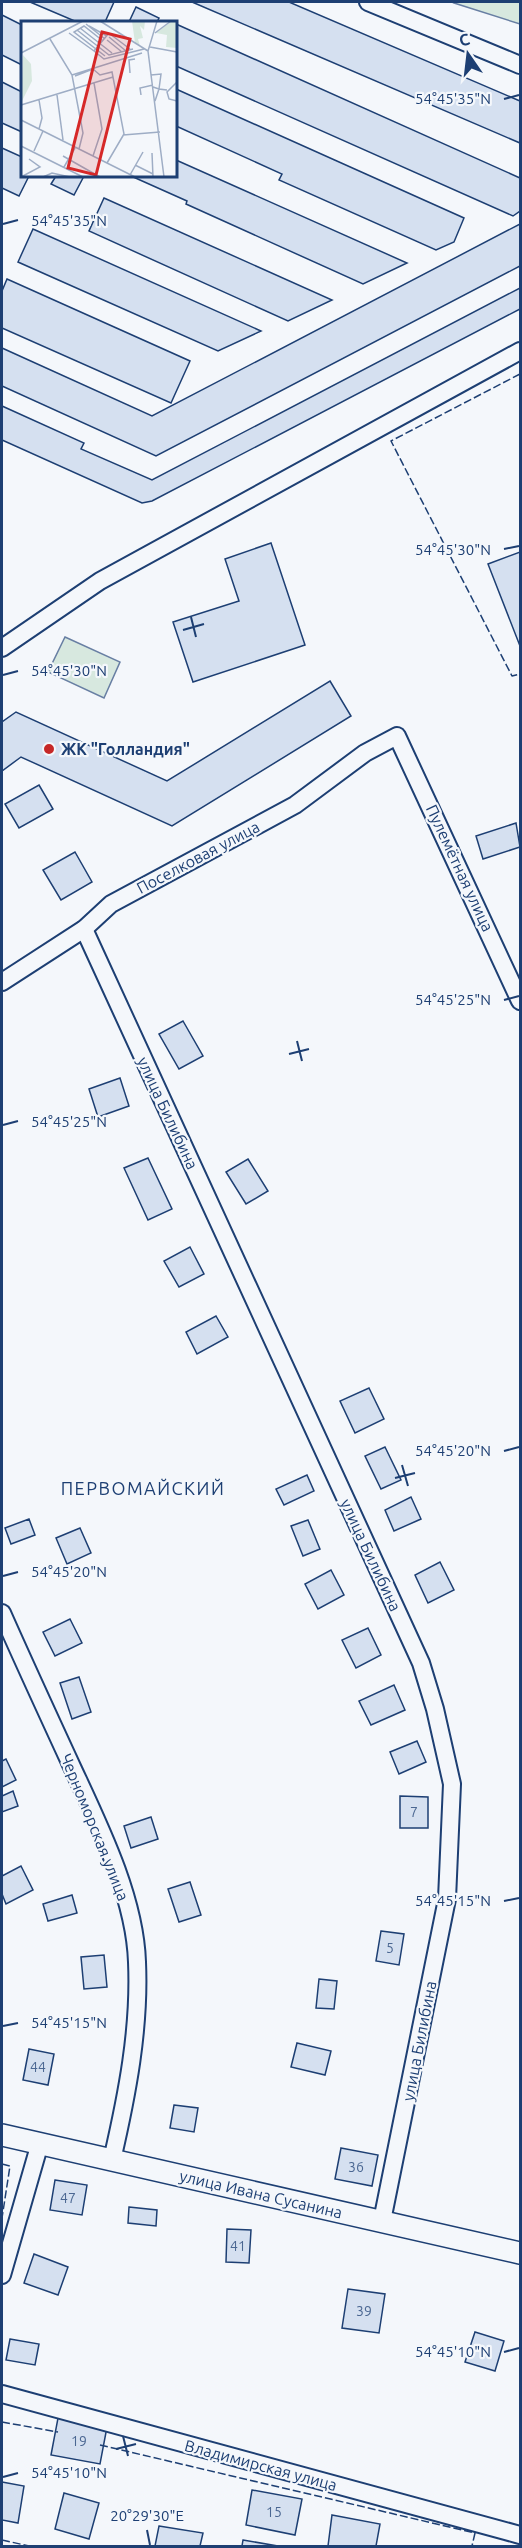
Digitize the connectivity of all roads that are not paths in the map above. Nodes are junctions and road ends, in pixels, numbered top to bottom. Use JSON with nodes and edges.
{"nodes":[{"id":1,"x":368,"y":2,"type":"edge"},
{"id":2,"x":520,"y":65,"type":"edge"},
{"id":3,"x":520,"y":351,"type":"edge"},
{"id":4,"x":2,"y":648,"type":"edge"},
{"id":5,"x":397,"y":736,"type":"joint"},
{"id":6,"x":84,"y":929,"type":"junction"},
{"id":7,"x":2,"y":982,"type":"edge"},
{"id":8,"x":520,"y":1002,"type":"edge"},
{"id":9,"x":2,"y":1613,"type":"edge"},
{"id":10,"x":2,"y":2135,"type":"edge"},
{"id":11,"x":40,"y":2143,"type":"junction"},
{"id":12,"x":112,"y":2160,"type":"junction"},
{"id":13,"x":382,"y":2221,"type":"junction"},
{"id":14,"x":520,"y":2253,"type":"edge"},
{"id":15,"x":2,"y":2275,"type":"edge"},
{"id":16,"x":2,"y":2394,"type":"edge"},
{"id":17,"x":520,"y":2535,"type":"edge"}],
"edges":[{"from":1,"to":2,"type":"street"},
{"from":3,"to":4,"type":"street"},
{"from":5,"to":6,"type":"street","name":"Поселковая улица"},
{"from":5,"to":8,"type":"street","name":"Пулемётная улица"},
{"from":6,"to":7,"type":"street","name":"Поселковая улица"},
{"from":6,"to":13,"type":"street","name":"улица Билибина"},
{"from":9,"to":12,"type":"street","name":"Черноморская улица"},
{"from":10,"to":11,"type":"street","name":"улица Ивана Сусанина"},
{"from":11,"to":12,"type":"street","name":"улица Ивана Сусанина"},
{"from":11,"to":15,"type":"street"},
{"from":12,"to":13,"type":"street","name":"улица Ивана Сусанина"},
{"from":13,"to":14,"type":"street","name":"улица Ивана Сусанина"},
{"from":16,"to":17,"type":"street","name":"Владимирская улица"}]}
